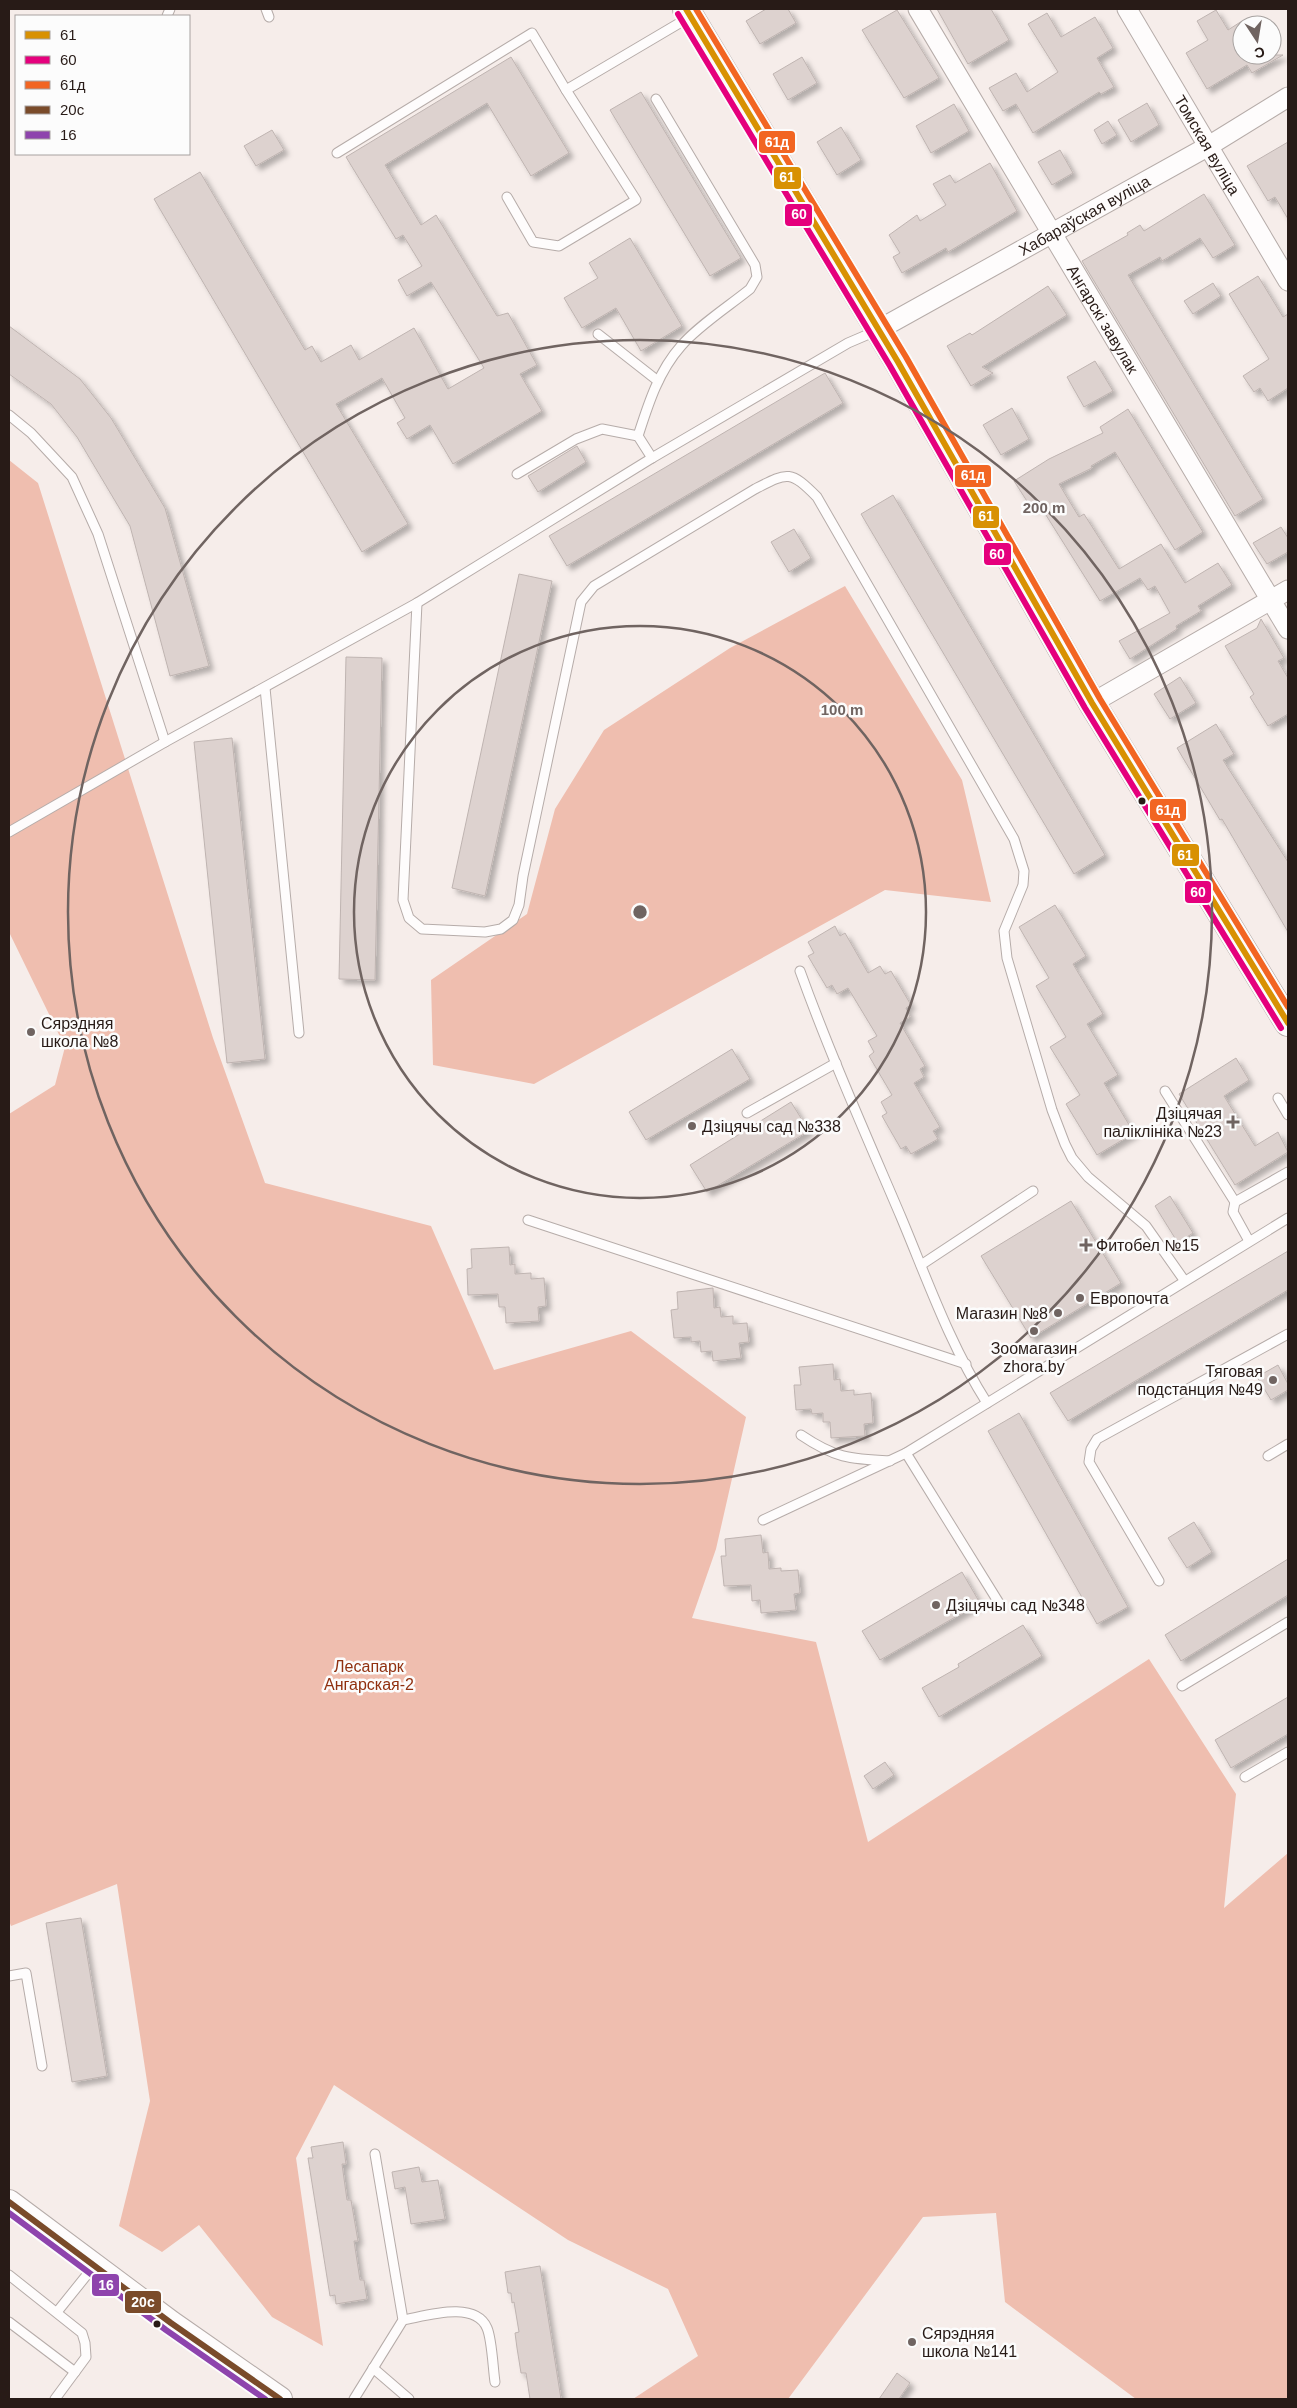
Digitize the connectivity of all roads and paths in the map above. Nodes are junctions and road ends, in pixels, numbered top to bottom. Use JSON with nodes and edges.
{"nodes":[{"id":1,"x":918,"y":9,"type":"edge"},
{"id":2,"x":1127,"y":9,"type":"edge"},
{"id":3,"x":688,"y":13,"type":"edge"},
{"id":4,"x":566,"y":90,"type":"junction"},
{"id":5,"x":1288,"y":97,"type":"edge"},
{"id":6,"x":656,"y":99,"type":"dead end"},
{"id":7,"x":1207,"y":147,"type":"junction"},
{"id":8,"x":337,"y":154,"type":"dead end"},
{"id":9,"x":507,"y":197,"type":"dead end"},
{"id":10,"x":1052,"y":235,"type":"junction"},
{"id":11,"x":1288,"y":281,"type":"edge"},
{"id":12,"x":878,"y":330,"type":"junction"},
{"id":13,"x":598,"y":334,"type":"dead end"},
{"id":14,"x":658,"y":381,"type":"junction"},
{"id":15,"x":9,"y":415,"type":"edge"},
{"id":16,"x":638,"y":436,"type":"junction"},
{"id":17,"x":652,"y":458,"type":"junction"},
{"id":18,"x":517,"y":474,"type":"dead end"},
{"id":19,"x":1288,"y":590,"type":"edge"},
{"id":20,"x":1271,"y":600,"type":"junction"},
{"id":21,"x":417,"y":603,"type":"junction"},
{"id":22,"x":1288,"y":629,"type":"edge"},
{"id":23,"x":264,"y":688,"type":"junction"},
{"id":24,"x":1092,"y":703,"type":"junction"},
{"id":25,"x":165,"y":742,"type":"junction"},
{"id":26,"x":9,"y":832,"type":"edge"},
{"id":27,"x":800,"y":971,"type":"dead end"},
{"id":28,"x":1288,"y":1022,"type":"edge"},
{"id":29,"x":299,"y":1033,"type":"dead end"},
{"id":30,"x":836,"y":1063,"type":"junction"},
{"id":31,"x":1165,"y":1091,"type":"dead end"},
{"id":32,"x":1278,"y":1098,"type":"dead end"},
{"id":33,"x":747,"y":1113,"type":"dead end"},
{"id":34,"x":1288,"y":1115,"type":"edge"},
{"id":35,"x":1288,"y":1172,"type":"edge"},
{"id":36,"x":1033,"y":1191,"type":"dead end"},
{"id":37,"x":1235,"y":1202,"type":"junction"},
{"id":38,"x":1288,"y":1218,"type":"edge"},
{"id":39,"x":528,"y":1220,"type":"dead end"},
{"id":40,"x":1249,"y":1241,"type":"junction"},
{"id":41,"x":921,"y":1265,"type":"junction"},
{"id":42,"x":1184,"y":1280,"type":"junction"},
{"id":43,"x":1288,"y":1334,"type":"edge"},
{"id":44,"x":966,"y":1364,"type":"junction"},
{"id":45,"x":987,"y":1403,"type":"junction"},
{"id":46,"x":801,"y":1435,"type":"dead end"},
{"id":47,"x":1288,"y":1444,"type":"edge"},
{"id":48,"x":906,"y":1453,"type":"junction"},
{"id":49,"x":1268,"y":1456,"type":"dead end"},
{"id":50,"x":891,"y":1461,"type":"junction"},
{"id":51,"x":763,"y":1520,"type":"dead end"},
{"id":52,"x":1159,"y":1580,"type":"dead end"},
{"id":53,"x":999,"y":1603,"type":"dead end"},
{"id":54,"x":1288,"y":1622,"type":"edge"},
{"id":55,"x":1182,"y":1686,"type":"dead end"},
{"id":56,"x":1288,"y":1752,"type":"edge"},
{"id":57,"x":1245,"y":1777,"type":"dead end"},
{"id":58,"x":9,"y":1976,"type":"edge"},
{"id":59,"x":42,"y":2066,"type":"dead end"},
{"id":60,"x":375,"y":2154,"type":"dead end"},
{"id":61,"x":9,"y":2202,"type":"edge"},
{"id":62,"x":94,"y":2266,"type":"junction"},
{"id":63,"x":9,"y":2275,"type":"edge"},
{"id":64,"x":57,"y":2312,"type":"junction"},
{"id":65,"x":403,"y":2320,"type":"junction"},
{"id":66,"x":9,"y":2322,"type":"edge"},
{"id":67,"x":373,"y":2368,"type":"junction"},
{"id":68,"x":74,"y":2372,"type":"junction"},
{"id":69,"x":494,"y":2382,"type":"dead end"},
{"id":70,"x":55,"y":2399,"type":"edge"},
{"id":71,"x":280,"y":2399,"type":"edge"},
{"id":72,"x":354,"y":2399,"type":"edge"},
{"id":73,"x":410,"y":2399,"type":"edge"}],
"edges":[{"from":1,"to":10,"type":"street","name":"Ангарскі завулак"},
{"from":2,"to":7,"type":"street","name":"Томская вуліца"},
{"from":3,"to":4,"type":"lane"},
{"from":3,"to":12,"type":"main road"},
{"from":4,"to":8,"type":"lane"},
{"from":4,"to":9,"type":"lane"},
{"from":5,"to":7,"type":"street","name":"Хабараўская вуліца"},
{"from":6,"to":14,"type":"lane"},
{"from":7,"to":10,"type":"street","name":"Хабараўская вуліца"},
{"from":7,"to":11,"type":"street","name":"Томская вуліца"},
{"from":10,"to":12,"type":"street","name":"Хабараўская вуліца"},
{"from":10,"to":20,"type":"street","name":"Ангарскі завулак"},
{"from":12,"to":17,"type":"lane"},
{"from":12,"to":24,"type":"main road"},
{"from":13,"to":14,"type":"lane"},
{"from":14,"to":16,"type":"lane"},
{"from":15,"to":25,"type":"lane"},
{"from":16,"to":17,"type":"lane"},
{"from":16,"to":18,"type":"lane"},
{"from":17,"to":21,"type":"lane"},
{"from":19,"to":20,"type":"street"},
{"from":20,"to":22,"type":"street","name":"Ангарскі завулак"},
{"from":20,"to":24,"type":"street"},
{"from":21,"to":23,"type":"lane"},
{"from":21,"to":42,"type":"lane"},
{"from":23,"to":25,"type":"lane"},
{"from":23,"to":29,"type":"lane"},
{"from":24,"to":28,"type":"main road"},
{"from":25,"to":26,"type":"lane"},
{"from":27,"to":30,"type":"lane"},
{"from":30,"to":33,"type":"lane"},
{"from":30,"to":41,"type":"lane"},
{"from":31,"to":37,"type":"lane"},
{"from":32,"to":34,"type":"lane"},
{"from":35,"to":37,"type":"lane"},
{"from":36,"to":41,"type":"lane"},
{"from":37,"to":40,"type":"lane"},
{"from":38,"to":40,"type":"lane"},
{"from":39,"to":44,"type":"lane"},
{"from":40,"to":42,"type":"lane"},
{"from":41,"to":44,"type":"lane"},
{"from":42,"to":45,"type":"lane"},
{"from":43,"to":52,"type":"lane"},
{"from":44,"to":45,"type":"lane"},
{"from":45,"to":48,"type":"lane"},
{"from":46,"to":50,"type":"lane"},
{"from":47,"to":49,"type":"lane"},
{"from":48,"to":50,"type":"lane"},
{"from":48,"to":53,"type":"lane"},
{"from":50,"to":51,"type":"lane"},
{"from":54,"to":55,"type":"lane"},
{"from":56,"to":57,"type":"lane"},
{"from":58,"to":59,"type":"lane"},
{"from":60,"to":65,"type":"lane"},
{"from":61,"to":62,"type":"street"},
{"from":62,"to":64,"type":"lane"},
{"from":62,"to":71,"type":"street"},
{"from":63,"to":64,"type":"lane"},
{"from":64,"to":68,"type":"lane"},
{"from":65,"to":67,"type":"lane"},
{"from":65,"to":69,"type":"lane"},
{"from":66,"to":68,"type":"lane"},
{"from":67,"to":72,"type":"lane"},
{"from":67,"to":73,"type":"lane"},
{"from":68,"to":70,"type":"lane"}]}
